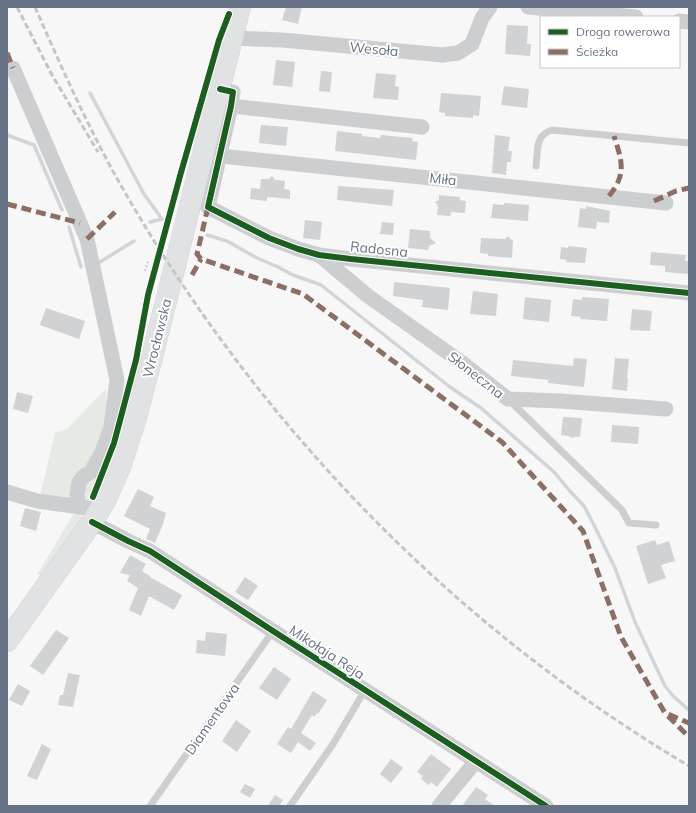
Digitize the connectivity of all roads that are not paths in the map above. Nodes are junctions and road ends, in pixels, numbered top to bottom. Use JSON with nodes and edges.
{"nodes":[{"id":1,"x":240,"y":7,"type":"edge"},
{"id":2,"x":490,"y":7,"type":"edge"},
{"id":3,"x":528,"y":7,"type":"edge"},
{"id":4,"x":625,"y":16,"type":"edge"},
{"id":5,"x":232,"y":38,"type":"junction"},
{"id":6,"x":13,"y":68,"type":"dead end"},
{"id":7,"x":220,"y":89,"type":"junction"},
{"id":8,"x":231,"y":106,"type":"junction"},
{"id":9,"x":422,"y":127,"type":"dead end"},
{"id":10,"x":689,"y":143,"type":"edge"},
{"id":11,"x":220,"y":156,"type":"junction"},
{"id":12,"x":536,"y":166,"type":"dead end"},
{"id":13,"x":666,"y":202,"type":"dead end"},
{"id":14,"x":319,"y":255,"type":"junction"},
{"id":15,"x":689,"y":293,"type":"edge"},
{"id":16,"x":508,"y":399,"type":"junction"},
{"id":17,"x":666,"y":409,"type":"dead end"},
{"id":18,"x":7,"y":492,"type":"edge"},
{"id":19,"x":90,"y":513,"type":"junction"},
{"id":20,"x":656,"y":525,"type":"dead end"},
{"id":21,"x":273,"y":632,"type":"junction"},
{"id":22,"x":7,"y":640,"type":"edge"},
{"id":23,"x":365,"y":690,"type":"junction"},
{"id":24,"x":476,"y":761,"type":"junction"},
{"id":25,"x":150,"y":806,"type":"edge"},
{"id":26,"x":290,"y":806,"type":"edge"},
{"id":27,"x":439,"y":806,"type":"edge"},
{"id":28,"x":546,"y":806,"type":"edge"}],
"edges":[{"from":1,"to":5,"type":"main road","name":"Wrocławska"},
{"from":2,"to":5,"type":"street","name":"Wesoła"},
{"from":3,"to":4,"type":"street"},
{"from":5,"to":7,"type":"main road","name":"Wrocławska"},
{"from":6,"to":19,"type":"street"},
{"from":7,"to":8,"type":"street","name":"Radosna"},
{"from":7,"to":19,"type":"main road","name":"Wrocławska"},
{"from":8,"to":9,"type":"street"},
{"from":8,"to":11,"type":"street","name":"Radosna"},
{"from":10,"to":12,"type":"lane"},
{"from":11,"to":13,"type":"street","name":"Miła"},
{"from":11,"to":14,"type":"street","name":"Radosna"},
{"from":14,"to":15,"type":"street","name":"Radosna"},
{"from":14,"to":16,"type":"street","name":"Słoneczna"},
{"from":16,"to":17,"type":"street","name":"Słoneczna"},
{"from":16,"to":20,"type":"lane"},
{"from":18,"to":19,"type":"street","name":"Mikołaja Reja"},
{"from":19,"to":21,"type":"street","name":"Mikołaja Reja"},
{"from":19,"to":22,"type":"main road","name":"Wrocławska"},
{"from":21,"to":23,"type":"street","name":"Mikołaja Reja"},
{"from":21,"to":25,"type":"lane","name":"Diamentowa"},
{"from":23,"to":24,"type":"street","name":"Mikołaja Reja"},
{"from":23,"to":26,"type":"lane"},
{"from":24,"to":27,"type":"street"},
{"from":24,"to":28,"type":"street","name":"Mikołaja Reja"}]}
